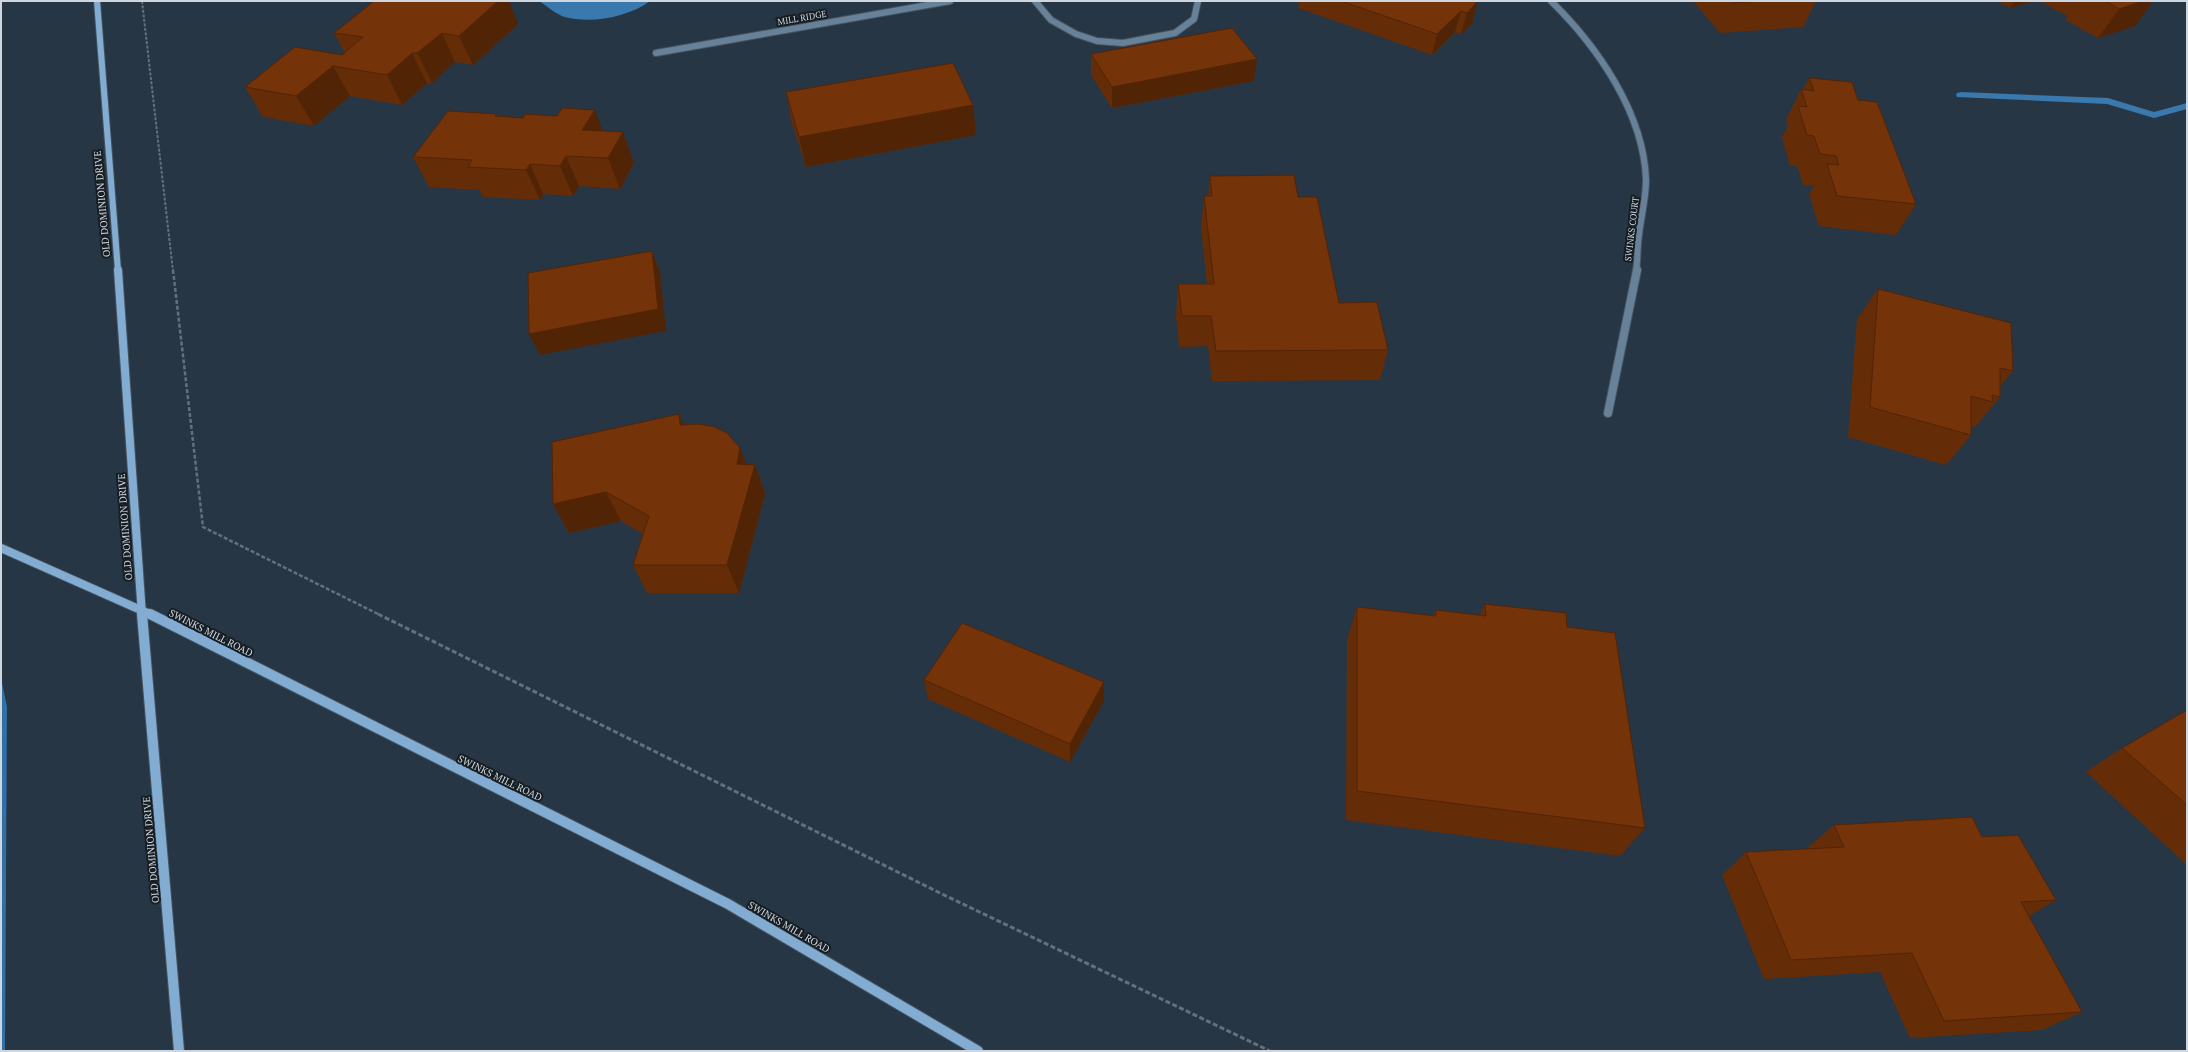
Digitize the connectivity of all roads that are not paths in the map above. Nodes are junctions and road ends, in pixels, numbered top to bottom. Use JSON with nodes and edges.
{"nodes":[{"id":1,"x":97,"y":1,"type":"edge"},
{"id":2,"x":950,"y":1,"type":"edge"},
{"id":3,"x":1036,"y":1,"type":"edge"},
{"id":4,"x":1198,"y":1,"type":"edge"},
{"id":5,"x":1551,"y":1,"type":"edge"},
{"id":6,"x":656,"y":52,"type":"dead end"},
{"id":7,"x":1608,"y":413,"type":"dead end"},
{"id":8,"x":1,"y":548,"type":"edge"},
{"id":9,"x":142,"y":610,"type":"junction"},
{"id":10,"x":179,"y":1051,"type":"edge"},
{"id":11,"x":978,"y":1051,"type":"edge"}],
"edges":[{"from":1,"to":9,"type":"main road","name":"OLD DOMINION DRIVE"},
{"from":2,"to":6,"type":"street","name":"MILL RIDGE"},
{"from":3,"to":4,"type":"street"},
{"from":5,"to":7,"type":"street","name":"SWINKS COURT"},
{"from":8,"to":9,"type":"main road","name":"SWINKS MILL ROAD"},
{"from":9,"to":10,"type":"main road","name":"OLD DOMINION DRIVE"},
{"from":9,"to":11,"type":"main road","name":"SWINKS MILL ROAD"}]}
